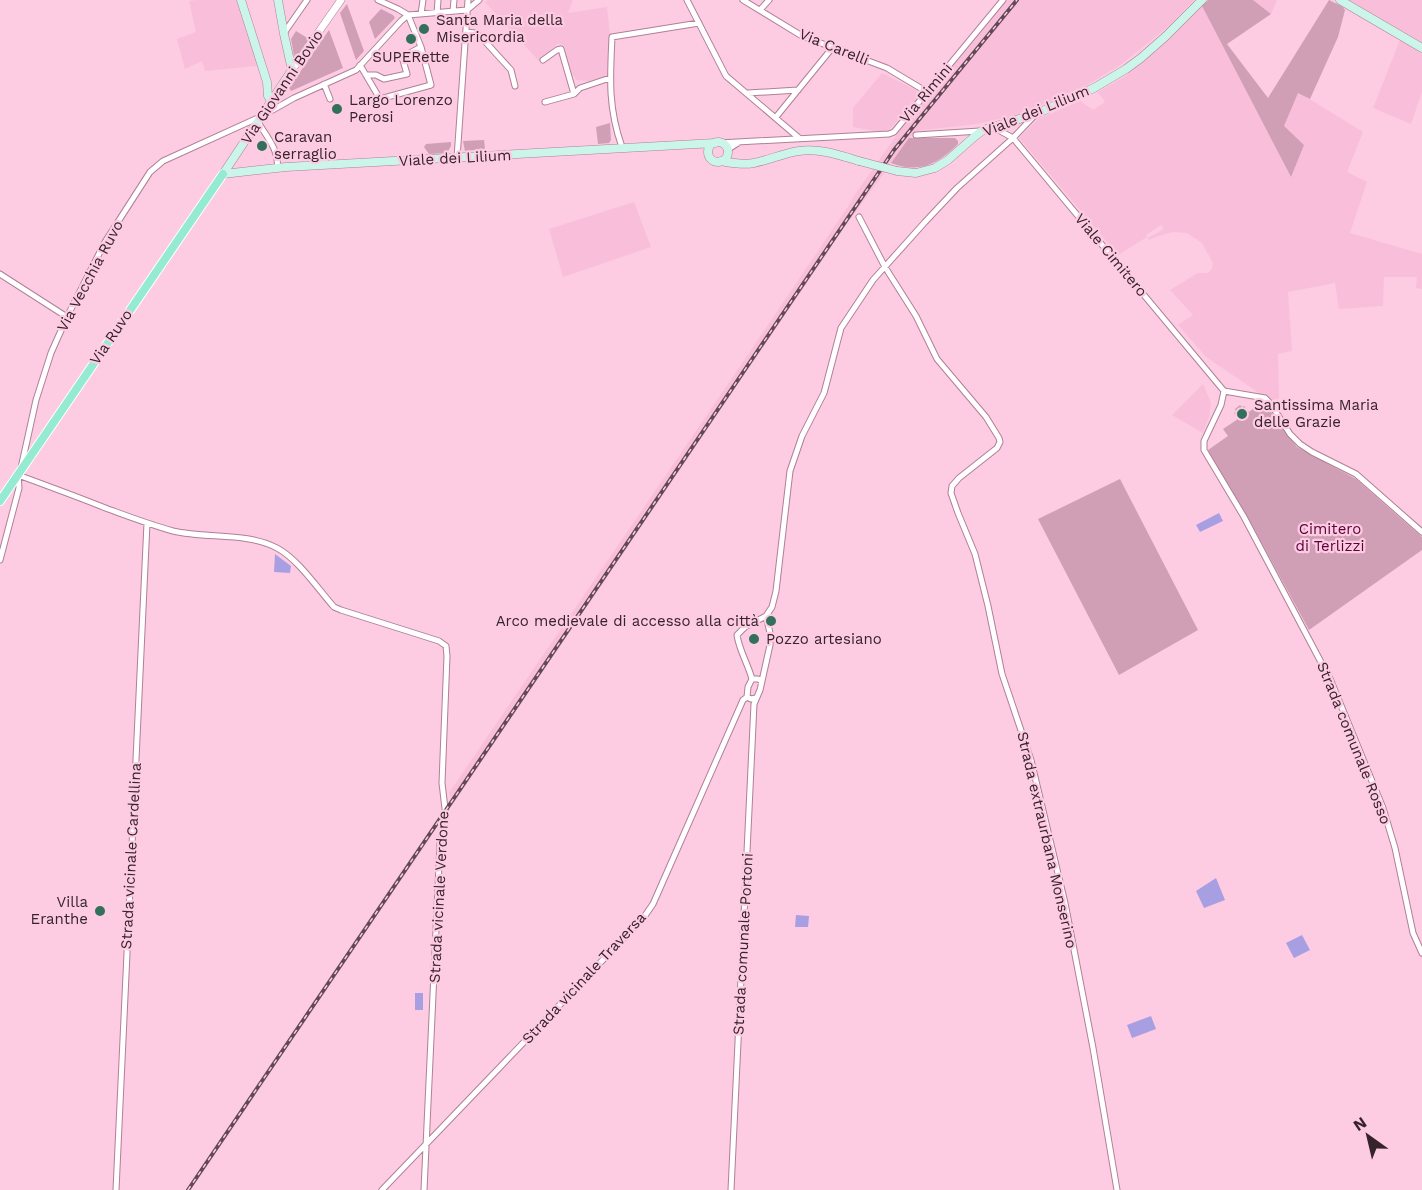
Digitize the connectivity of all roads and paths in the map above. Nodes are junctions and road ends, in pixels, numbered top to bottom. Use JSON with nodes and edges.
{"nodes":[{"id":1,"x":241,"y":0,"type":"edge"},
{"id":2,"x":278,"y":0,"type":"edge"},
{"id":3,"x":308,"y":0,"type":"edge"},
{"id":4,"x":341,"y":0,"type":"edge"},
{"id":5,"x":423,"y":0,"type":"edge"},
{"id":6,"x":438,"y":0,"type":"edge"},
{"id":7,"x":454,"y":0,"type":"edge"},
{"id":8,"x":468,"y":0,"type":"edge"},
{"id":9,"x":479,"y":0,"type":"edge"},
{"id":10,"x":687,"y":0,"type":"edge"},
{"id":11,"x":744,"y":0,"type":"edge"},
{"id":12,"x":770,"y":0,"type":"edge"},
{"id":13,"x":1003,"y":0,"type":"edge"},
{"id":14,"x":1202,"y":0,"type":"edge"},
{"id":15,"x":1340,"y":0,"type":"edge"},
{"id":16,"x":382,"y":1,"type":"edge"},
{"id":17,"x":467,"y":10,"type":"junction"},
{"id":18,"x":760,"y":10,"type":"junction"},
{"id":19,"x":453,"y":11,"type":"junction"},
{"id":20,"x":437,"y":13,"type":"junction"},
{"id":21,"x":421,"y":14,"type":"junction"},
{"id":22,"x":408,"y":15,"type":"junction"},
{"id":23,"x":699,"y":23,"type":"junction"},
{"id":24,"x":466,"y":32,"type":"junction"},
{"id":25,"x":284,"y":34,"type":"junction"},
{"id":26,"x":421,"y":47,"type":"junction"},
{"id":27,"x":833,"y":47,"type":"junction"},
{"id":28,"x":1422,"y":48,"type":"edge"},
{"id":29,"x":543,"y":60,"type":"dead end"},
{"id":30,"x":360,"y":65,"type":"junction"},
{"id":31,"x":292,"y":70,"type":"junction"},
{"id":32,"x":368,"y":78,"type":"junction"},
{"id":33,"x":610,"y":78,"type":"junction"},
{"id":34,"x":267,"y":82,"type":"junction"},
{"id":35,"x":324,"y":84,"type":"junction"},
{"id":36,"x":282,"y":86,"type":"junction"},
{"id":37,"x":363,"y":86,"type":"dead end"},
{"id":38,"x":515,"y":86,"type":"dead end"},
{"id":39,"x":798,"y":90,"type":"junction"},
{"id":40,"x":927,"y":92,"type":"junction"},
{"id":41,"x":748,"y":93,"type":"junction"},
{"id":42,"x":277,"y":94,"type":"junction"},
{"id":43,"x":574,"y":94,"type":"junction"},
{"id":44,"x":294,"y":98,"type":"junction"},
{"id":45,"x":330,"y":99,"type":"dead end"},
{"id":46,"x":272,"y":101,"type":"junction"},
{"id":47,"x":545,"y":102,"type":"dead end"},
{"id":48,"x":282,"y":105,"type":"junction"},
{"id":49,"x":1036,"y":114,"type":"junction"},
{"id":50,"x":776,"y":117,"type":"junction"},
{"id":51,"x":260,"y":119,"type":"junction"},
{"id":52,"x":993,"y":127,"type":"junction"},
{"id":53,"x":983,"y":130,"type":"junction"},
{"id":54,"x":916,"y":135,"type":"dead end"},
{"id":55,"x":800,"y":138,"type":"junction"},
{"id":56,"x":1013,"y":138,"type":"junction"},
{"id":57,"x":751,"y":140,"type":"junction"},
{"id":58,"x":717,"y":143,"type":"junction"},
{"id":59,"x":688,"y":145,"type":"junction"},
{"id":60,"x":622,"y":147,"type":"junction"},
{"id":61,"x":727,"y":151,"type":"junction"},
{"id":62,"x":708,"y":153,"type":"junction"},
{"id":63,"x":457,"y":158,"type":"junction"},
{"id":64,"x":721,"y":161,"type":"junction"},
{"id":65,"x":748,"y":164,"type":"junction"},
{"id":66,"x":277,"y":168,"type":"junction"},
{"id":67,"x":223,"y":174,"type":"junction"},
{"id":68,"x":859,"y":217,"type":"dead end"},
{"id":69,"x":885,"y":267,"type":"junction"},
{"id":70,"x":0,"y":274,"type":"edge"},
{"id":71,"x":67,"y":317,"type":"junction"},
{"id":72,"x":1224,"y":390,"type":"junction"},
{"id":73,"x":19,"y":473,"type":"junction"},
{"id":74,"x":0,"y":501,"type":"edge"},
{"id":75,"x":147,"y":523,"type":"junction"},
{"id":76,"x":1422,"y":532,"type":"edge"},
{"id":77,"x":0,"y":560,"type":"edge"},
{"id":78,"x":766,"y":616,"type":"junction"},
{"id":79,"x":752,"y":679,"type":"junction"},
{"id":80,"x":762,"y":681,"type":"junction"},
{"id":81,"x":747,"y":697,"type":"junction"},
{"id":82,"x":756,"y":698,"type":"junction"},
{"id":83,"x":1422,"y":953,"type":"edge"},
{"id":84,"x":426,"y":1143,"type":"junction"},
{"id":85,"x":116,"y":1190,"type":"edge"},
{"id":86,"x":382,"y":1190,"type":"edge"},
{"id":87,"x":424,"y":1190,"type":"edge"},
{"id":88,"x":731,"y":1190,"type":"edge"},
{"id":89,"x":1117,"y":1190,"type":"edge"}],
"edges":[{"from":1,"to":34,"type":"main road"},
{"from":2,"to":25,"type":"main road"},
{"from":3,"to":25,"type":"street"},
{"from":4,"to":31,"type":"street","name":"Via Giovanni Bovio"},
{"from":5,"to":21,"type":"street"},
{"from":6,"to":20,"type":"street"},
{"from":7,"to":19,"type":"street"},
{"from":8,"to":17,"type":"street"},
{"from":9,"to":17,"type":"street"},
{"from":10,"to":23,"type":"street"},
{"from":11,"to":18,"type":"street","name":"Via Carelli"},
{"from":12,"to":18,"type":"street"},
{"from":13,"to":40,"type":"street","name":"Via Rimini"},
{"from":14,"to":49,"type":"main road","name":"Viale dei Lilium"},
{"from":15,"to":28,"type":"main road"},
{"from":16,"to":22,"type":"street"},
{"from":17,"to":19,"type":"street"},
{"from":17,"to":24,"type":"street"},
{"from":18,"to":27,"type":"street","name":"Via Carelli"},
{"from":19,"to":20,"type":"street"},
{"from":20,"to":21,"type":"street"},
{"from":21,"to":22,"type":"street"},
{"from":22,"to":26,"type":"street"},
{"from":22,"to":30,"type":"street","name":"Via Vecchia Ruvo"},
{"from":23,"to":33,"type":"street"},
{"from":23,"to":41,"type":"street"},
{"from":24,"to":38,"type":"street"},
{"from":24,"to":63,"type":"street"},
{"from":25,"to":31,"type":"main road"},
{"from":26,"to":32,"type":"street"},
{"from":26,"to":32,"type":"street"},
{"from":27,"to":39,"type":"street"},
{"from":27,"to":40,"type":"street","name":"Via Carelli"},
{"from":29,"to":43,"type":"street"},
{"from":30,"to":32,"type":"street"},
{"from":30,"to":35,"type":"street","name":"Via Vecchia Ruvo"},
{"from":31,"to":36,"type":"main road","name":"Via Giovanni Bovio"},
{"from":32,"to":37,"type":"street"},
{"from":33,"to":43,"type":"street"},
{"from":33,"to":60,"type":"street"},
{"from":34,"to":36,"type":"main road"},
{"from":34,"to":46,"type":"main road"},
{"from":35,"to":44,"type":"street","name":"Via Vecchia Ruvo"},
{"from":35,"to":45,"type":"street"},
{"from":36,"to":42,"type":"main road","name":"Via Giovanni Bovio"},
{"from":39,"to":41,"type":"street"},
{"from":39,"to":50,"type":"street"},
{"from":40,"to":55,"type":"street","name":"Via Rimini"},
{"from":41,"to":50,"type":"street"},
{"from":42,"to":44,"type":"street"},
{"from":42,"to":46,"type":"main road","name":"Via Giovanni Bovio"},
{"from":43,"to":47,"type":"street"},
{"from":44,"to":48,"type":"street","name":"Via Vecchia Ruvo"},
{"from":46,"to":48,"type":"street"},
{"from":46,"to":51,"type":"main road","name":"Via Giovanni Bovio"},
{"from":48,"to":51,"type":"street","name":"Via Vecchia Ruvo"},
{"from":49,"to":52,"type":"main road","name":"Viale dei Lilium"},
{"from":49,"to":56,"type":"street"},
{"from":50,"to":55,"type":"street"},
{"from":51,"to":66,"type":"street"},
{"from":51,"to":67,"type":"main road","name":"Via Giovanni Bovio"},
{"from":51,"to":71,"type":"street","name":"Via Vecchia Ruvo"},
{"from":52,"to":53,"type":"main road","name":"Viale dei Lilium"},
{"from":52,"to":56,"type":"street","name":"Viale Cimitero"},
{"from":53,"to":54,"type":"street"},
{"from":53,"to":65,"type":"main road","name":"Viale dei Lilium","bridge":true},
{"from":55,"to":57,"type":"street","name":"Via Rimini"},
{"from":56,"to":69,"type":"street"},
{"from":56,"to":72,"type":"street","name":"Viale Cimitero"},
{"from":57,"to":58,"type":"street","name":"Via Rimini"},
{"from":57,"to":61,"type":"street","name":"Via Rimini"},
{"from":58,"to":59,"type":"main road","name":"Viale dei Lilium"},
{"from":58,"to":61,"type":"main road"},
{"from":58,"to":62,"type":"main road"},
{"from":59,"to":60,"type":"main road","name":"Viale dei Lilium"},
{"from":59,"to":62,"type":"main road","name":"Viale dei Lilium"},
{"from":60,"to":63,"type":"main road","name":"Viale dei Lilium"},
{"from":61,"to":64,"type":"main road"},
{"from":61,"to":65,"type":"main road"},
{"from":62,"to":64,"type":"main road","name":"Viale dei Lilium"},
{"from":63,"to":66,"type":"main road","name":"Viale dei Lilium"},
{"from":64,"to":65,"type":"main road","name":"Viale dei Lilium"},
{"from":66,"to":67,"type":"main road","name":"Viale dei Lilium"},
{"from":67,"to":73,"type":"main road","name":"Via Ruvo"},
{"from":68,"to":69,"type":"street","name":"Strada extraurbana Monserino"},
{"from":69,"to":78,"type":"street"},
{"from":69,"to":89,"type":"street","name":"Strada extraurbana Monserino"},
{"from":70,"to":71,"type":"street"},
{"from":71,"to":73,"type":"street","name":"Via Vecchia Ruvo"},
{"from":72,"to":76,"type":"street"},
{"from":72,"to":83,"type":"street","name":"Strada comunale Rosso"},
{"from":73,"to":74,"type":"main road","name":"Via Ruvo"},
{"from":73,"to":75,"type":"street","name":"Strada vicinale Verdone"},
{"from":73,"to":77,"type":"street","name":"Via Vecchia Ruvo"},
{"from":75,"to":84,"type":"street","name":"Strada vicinale Verdone"},
{"from":75,"to":85,"type":"street","name":"Strada vicinale Cardellina"},
{"from":78,"to":79,"type":"street"},
{"from":78,"to":80,"type":"street","name":"Strada comunale Portoni"},
{"from":79,"to":80,"type":"street"},
{"from":79,"to":81,"type":"street","name":"Strada vicinale Traversa"},
{"from":80,"to":82,"type":"street","name":"Strada comunale Portoni"},
{"from":81,"to":82,"type":"street"},
{"from":81,"to":84,"type":"street","name":"Strada vicinale Traversa"},
{"from":82,"to":88,"type":"street","name":"Strada comunale Portoni"},
{"from":84,"to":86,"type":"street","name":"Strada vicinale Traversa"},
{"from":84,"to":87,"type":"street","name":"Strada vicinale Verdone"}]}
